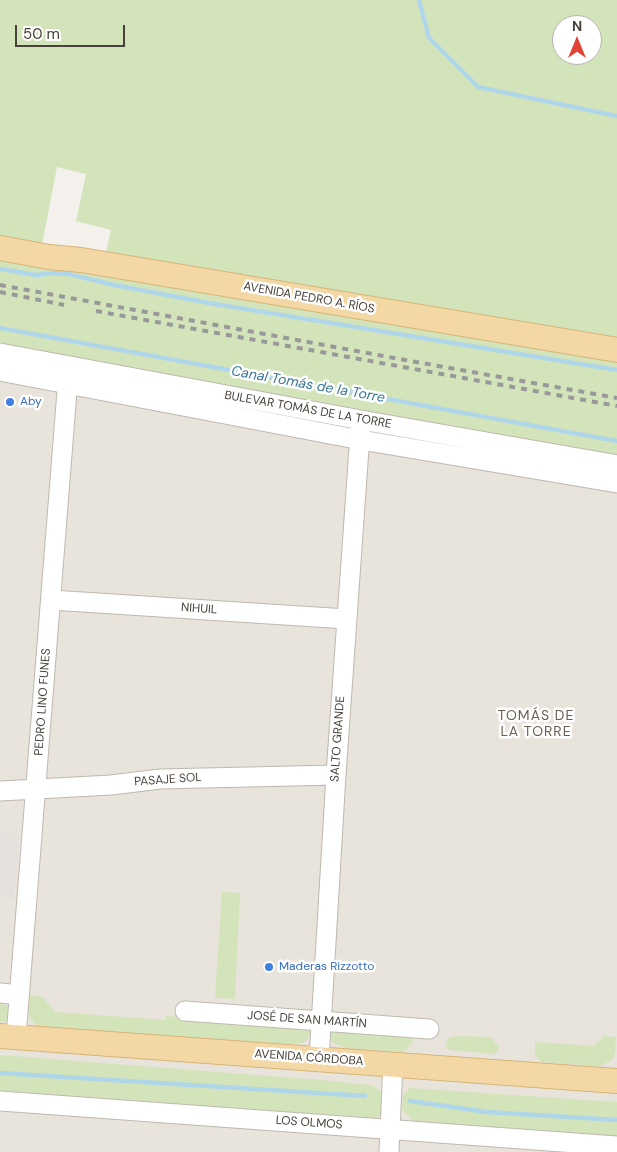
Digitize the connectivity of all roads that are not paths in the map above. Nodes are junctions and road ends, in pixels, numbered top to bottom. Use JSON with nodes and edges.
{"nodes":[{"id":1,"x":0,"y":248,"type":"edge"},
{"id":2,"x":617,"y":350,"type":"edge"},
{"id":3,"x":0,"y":353,"type":"edge"},
{"id":4,"x":0,"y":371,"type":"edge"},
{"id":5,"x":69,"y":375,"type":"junction"},
{"id":6,"x":361,"y":420,"type":"junction"},
{"id":7,"x":361,"y":440,"type":"junction"},
{"id":8,"x":617,"y":465,"type":"edge"},
{"id":9,"x":617,"y":483,"type":"edge"},
{"id":10,"x":51,"y":600,"type":"junction"},
{"id":11,"x":347,"y":619,"type":"junction"},
{"id":12,"x":336,"y":775,"type":"junction"},
{"id":13,"x":36,"y":789,"type":"junction"},
{"id":14,"x":0,"y":791,"type":"edge"},
{"id":15,"x":0,"y":993,"type":"edge"},
{"id":16,"x":19,"y":995,"type":"junction"},
{"id":17,"x":185,"y":1011,"type":"dead end"},
{"id":18,"x":321,"y":1022,"type":"junction"},
{"id":19,"x":429,"y":1029,"type":"dead end"},
{"id":20,"x":8,"y":1037,"type":"edge"},
{"id":21,"x":319,"y":1059,"type":"junction"},
{"id":22,"x":393,"y":1064,"type":"junction"},
{"id":23,"x":617,"y":1080,"type":"edge"},
{"id":24,"x":0,"y":1101,"type":"edge"},
{"id":25,"x":390,"y":1129,"type":"junction"},
{"id":26,"x":617,"y":1146,"type":"edge"},
{"id":27,"x":389,"y":1152,"type":"edge"}],
"edges":[{"from":1,"to":2,"type":"main road","name":"AVENIDA PEDRO A. RÍOS"},
{"from":3,"to":5,"type":"street","name":"BULEVAR TOMÁS DE LA TORRE"},
{"from":4,"to":5,"type":"street","name":"BULEVAR TOMÁS DE LA TORRE"},
{"from":5,"to":6,"type":"street","name":"BULEVAR TOMÁS DE LA TORRE"},
{"from":5,"to":7,"type":"street","name":"BULEVAR TOMÁS DE LA TORRE"},
{"from":5,"to":10,"type":"street","name":"PEDRO LINO FUNES"},
{"from":6,"to":7,"type":"street","name":"SALTO GRANDE"},
{"from":6,"to":8,"type":"street","name":"BULEVAR TOMÁS DE LA TORRE"},
{"from":7,"to":9,"type":"street","name":"BULEVAR TOMÁS DE LA TORRE"},
{"from":7,"to":11,"type":"street","name":"SALTO GRANDE"},
{"from":10,"to":11,"type":"street","name":"NIHUIL"},
{"from":10,"to":13,"type":"street","name":"PEDRO LINO FUNES"},
{"from":11,"to":12,"type":"street","name":"SALTO GRANDE"},
{"from":12,"to":13,"type":"street","name":"PASAJE SOL"},
{"from":12,"to":18,"type":"street","name":"SALTO GRANDE"},
{"from":13,"to":14,"type":"street","name":"PASAJE SOL"},
{"from":13,"to":16,"type":"street","name":"PEDRO LINO FUNES"},
{"from":15,"to":16,"type":"street"},
{"from":16,"to":20,"type":"street","name":"PEDRO LINO FUNES"},
{"from":17,"to":18,"type":"street","name":"JOSÉ DE SAN MARTÍN"},
{"from":18,"to":19,"type":"street","name":"JOSÉ DE SAN MARTÍN"},
{"from":18,"to":21,"type":"street","name":"SALTO GRANDE"},
{"from":20,"to":21,"type":"main road","name":"AVENIDA CÓRDOBA"},
{"from":21,"to":22,"type":"main road","name":"AVENIDA CÓRDOBA"},
{"from":22,"to":23,"type":"main road","name":"AVENIDA CÓRDOBA"},
{"from":22,"to":25,"type":"street"},
{"from":24,"to":25,"type":"street","name":"LOS OLMOS"},
{"from":25,"to":26,"type":"street","name":"LOS OLMOS"},
{"from":25,"to":27,"type":"street"}]}
